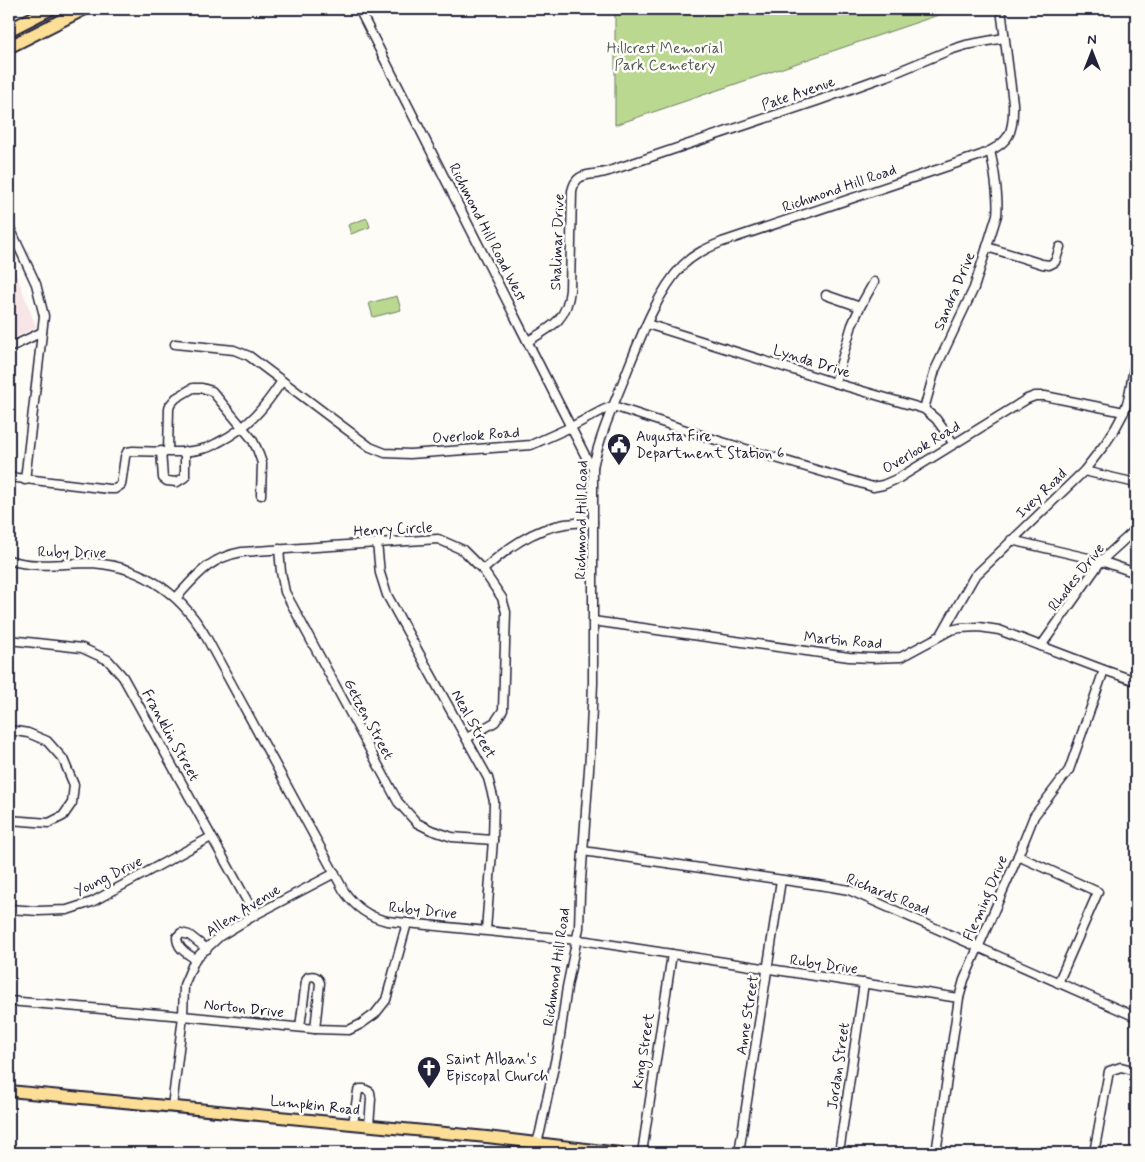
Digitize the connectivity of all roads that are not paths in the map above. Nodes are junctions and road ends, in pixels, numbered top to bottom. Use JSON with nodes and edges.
{"nodes":[{"id":1,"x":84,"y":9,"type":"edge"},
{"id":2,"x":359,"y":9,"type":"edge"},
{"id":3,"x":1000,"y":9,"type":"edge"},
{"id":4,"x":43,"y":10,"type":"edge"},
{"id":5,"x":47,"y":27,"type":"junction"},
{"id":6,"x":9,"y":30,"type":"edge"},
{"id":7,"x":1004,"y":38,"type":"junction"},
{"id":8,"x":9,"y":47,"type":"edge"},
{"id":9,"x":990,"y":151,"type":"junction"},
{"id":10,"x":600,"y":174,"type":"joint"},
{"id":11,"x":9,"y":226,"type":"edge"},
{"id":12,"x":987,"y":246,"type":"junction"},
{"id":13,"x":1060,"y":247,"type":"dead end"},
{"id":14,"x":874,"y":282,"type":"dead end"},
{"id":15,"x":826,"y":295,"type":"dead end"},
{"id":16,"x":860,"y":306,"type":"junction"},
{"id":17,"x":647,"y":324,"type":"junction"},
{"id":18,"x":42,"y":332,"type":"junction"},
{"id":19,"x":528,"y":341,"type":"junction"},
{"id":20,"x":175,"y":344,"type":"dead end"},
{"id":21,"x":9,"y":348,"type":"edge"},
{"id":22,"x":1136,"y":358,"type":"edge"},
{"id":23,"x":282,"y":381,"type":"junction"},
{"id":24,"x":835,"y":383,"type":"junction"},
{"id":25,"x":613,"y":406,"type":"junction"},
{"id":26,"x":924,"y":409,"type":"junction"},
{"id":27,"x":1124,"y":412,"type":"junction"},
{"id":28,"x":242,"y":427,"type":"junction"},
{"id":29,"x":571,"y":427,"type":"junction"},
{"id":30,"x":954,"y":444,"type":"junction"},
{"id":31,"x":165,"y":451,"type":"junction"},
{"id":32,"x":185,"y":451,"type":"junction"},
{"id":33,"x":593,"y":467,"type":"junction"},
{"id":34,"x":1084,"y":471,"type":"junction"},
{"id":35,"x":9,"y":477,"type":"edge"},
{"id":36,"x":25,"y":480,"type":"junction"},
{"id":37,"x":1136,"y":483,"type":"edge"},
{"id":38,"x":261,"y":495,"type":"dead end"},
{"id":39,"x":593,"y":522,"type":"junction"},
{"id":40,"x":1136,"y":529,"type":"edge"},
{"id":41,"x":1011,"y":540,"type":"junction"},
{"id":42,"x":377,"y":543,"type":"junction"},
{"id":43,"x":279,"y":549,"type":"junction"},
{"id":44,"x":9,"y":560,"type":"edge"},
{"id":45,"x":1101,"y":561,"type":"junction"},
{"id":46,"x":483,"y":570,"type":"junction"},
{"id":47,"x":1136,"y":573,"type":"edge"},
{"id":48,"x":176,"y":598,"type":"junction"},
{"id":49,"x":593,"y":621,"type":"junction"},
{"id":50,"x":940,"y":635,"type":"junction"},
{"id":51,"x":9,"y":640,"type":"edge"},
{"id":52,"x":1041,"y":646,"type":"junction"},
{"id":53,"x":1104,"y":670,"type":"junction"},
{"id":54,"x":1136,"y":681,"type":"edge"},
{"id":55,"x":9,"y":730,"type":"edge"},
{"id":56,"x":467,"y":738,"type":"junction"},
{"id":57,"x":9,"y":820,"type":"edge"},
{"id":58,"x":211,"y":837,"type":"junction"},
{"id":59,"x":493,"y":840,"type":"junction"},
{"id":60,"x":583,"y":851,"type":"junction"},
{"id":61,"x":1018,"y":856,"type":"junction"},
{"id":62,"x":334,"y":873,"type":"junction"},
{"id":63,"x":781,"y":880,"type":"junction"},
{"id":64,"x":9,"y":909,"type":"edge"},
{"id":65,"x":255,"y":916,"type":"junction"},
{"id":66,"x":407,"y":923,"type":"junction"},
{"id":67,"x":486,"y":930,"type":"junction"},
{"id":68,"x":576,"y":940,"type":"junction"},
{"id":69,"x":978,"y":948,"type":"junction"},
{"id":70,"x":207,"y":949,"type":"junction"},
{"id":71,"x":672,"y":954,"type":"junction"},
{"id":72,"x":195,"y":959,"type":"junction"},
{"id":73,"x":768,"y":969,"type":"junction"},
{"id":74,"x":864,"y":983,"type":"junction"},
{"id":75,"x":1058,"y":983,"type":"junction"},
{"id":76,"x":959,"y":998,"type":"junction"},
{"id":77,"x":9,"y":1000,"type":"edge"},
{"id":78,"x":183,"y":1016,"type":"junction"},
{"id":79,"x":1136,"y":1016,"type":"edge"},
{"id":80,"x":300,"y":1027,"type":"junction"},
{"id":81,"x":315,"y":1029,"type":"junction"},
{"id":82,"x":1136,"y":1071,"type":"edge"},
{"id":83,"x":9,"y":1091,"type":"edge"},
{"id":84,"x":172,"y":1107,"type":"junction"},
{"id":85,"x":353,"y":1124,"type":"junction"},
{"id":86,"x":369,"y":1126,"type":"junction"},
{"id":87,"x":537,"y":1142,"type":"junction"},
{"id":88,"x":560,"y":1145,"type":"junction"},
{"id":89,"x":534,"y":1153,"type":"edge"},
{"id":90,"x":543,"y":1153,"type":"edge"},
{"id":91,"x":619,"y":1153,"type":"edge"},
{"id":92,"x":642,"y":1153,"type":"edge"},
{"id":93,"x":740,"y":1153,"type":"edge"},
{"id":94,"x":838,"y":1153,"type":"edge"},
{"id":95,"x":936,"y":1153,"type":"edge"},
{"id":96,"x":1094,"y":1153,"type":"edge"}],
"edges":[{"from":1,"to":5,"type":"highway"},
{"from":2,"to":19,"type":"street","name":"Richmond Hill Road West"},
{"from":3,"to":7,"type":"street","name":"Richmond Hill Road"},
{"from":4,"to":5,"type":"street"},
{"from":4,"to":6,"type":"highway"},
{"from":5,"to":8,"type":"highway"},
{"from":7,"to":9,"type":"street","name":"Richmond Hill Road"},
{"from":7,"to":10,"type":"street","name":"Pate Avenue"},
{"from":9,"to":12,"type":"street","name":"Sandra Drive"},
{"from":9,"to":17,"type":"street","name":"Richmond Hill Road"},
{"from":10,"to":19,"type":"street","name":"Shalimar Drive"},
{"from":11,"to":18,"type":"street"},
{"from":12,"to":13,"type":"street"},
{"from":12,"to":26,"type":"street","name":"Sandra Drive"},
{"from":14,"to":16,"type":"street"},
{"from":15,"to":16,"type":"street"},
{"from":16,"to":24,"type":"street"},
{"from":17,"to":24,"type":"street","name":"Lynda Drive"},
{"from":17,"to":25,"type":"street","name":"Richmond Hill Road"},
{"from":18,"to":21,"type":"street"},
{"from":18,"to":36,"type":"street"},
{"from":19,"to":29,"type":"street","name":"Richmond Hill Road West"},
{"from":20,"to":23,"type":"street","name":"Overlook Road"},
{"from":22,"to":27,"type":"street","name":"Ivey Road"},
{"from":23,"to":28,"type":"street"},
{"from":23,"to":29,"type":"street","name":"Overlook Road"},
{"from":24,"to":26,"type":"street","name":"Lynda Drive"},
{"from":25,"to":29,"type":"street","name":"Overlook Road"},
{"from":25,"to":30,"type":"street","name":"Overlook Road"},
{"from":25,"to":33,"type":"street","name":"Richmond Hill Road"},
{"from":26,"to":30,"type":"street","name":"Lynda Drive"},
{"from":27,"to":30,"type":"street","name":"Overlook Road"},
{"from":27,"to":34,"type":"street","name":"Ivey Road"},
{"from":28,"to":31,"type":"street"},
{"from":28,"to":32,"type":"street"},
{"from":28,"to":38,"type":"street"},
{"from":29,"to":33,"type":"street","name":"Richmond Hill Road West"},
{"from":31,"to":32,"type":"street"},
{"from":31,"to":32,"type":"street"},
{"from":31,"to":36,"type":"street"},
{"from":33,"to":39,"type":"street","name":"Richmond Hill Road"},
{"from":34,"to":37,"type":"street"},
{"from":34,"to":41,"type":"street","name":"Ivey Road"},
{"from":35,"to":36,"type":"street"},
{"from":39,"to":46,"type":"street"},
{"from":39,"to":49,"type":"street","name":"Richmond Hill Road"},
{"from":40,"to":45,"type":"street","name":"Rhodes Drive"},
{"from":41,"to":45,"type":"street"},
{"from":41,"to":50,"type":"street","name":"Ivey Road"},
{"from":42,"to":43,"type":"street","name":"Henry Circle"},
{"from":42,"to":46,"type":"street","name":"Henry Circle"},
{"from":42,"to":56,"type":"street","name":"Neal Street"},
{"from":43,"to":48,"type":"street","name":"Henry Circle"},
{"from":43,"to":59,"type":"street","name":"Getzen Street"},
{"from":44,"to":48,"type":"street","name":"Ruby Drive"},
{"from":45,"to":47,"type":"street"},
{"from":45,"to":52,"type":"street","name":"Rhodes Drive"},
{"from":46,"to":56,"type":"street","name":"Henry Circle"},
{"from":48,"to":62,"type":"street","name":"Ruby Drive"},
{"from":49,"to":50,"type":"street","name":"Martin Road"},
{"from":49,"to":60,"type":"street","name":"Richmond Hill Road"},
{"from":50,"to":52,"type":"street","name":"Martin Road"},
{"from":51,"to":58,"type":"street","name":"Franklin Street"},
{"from":52,"to":53,"type":"street","name":"Martin Road"},
{"from":53,"to":54,"type":"street","name":"Martin Road"},
{"from":53,"to":61,"type":"street","name":"Fleming Drive"},
{"from":55,"to":57,"type":"street"},
{"from":56,"to":59,"type":"street","name":"Neal Street"},
{"from":58,"to":64,"type":"street","name":"Young Drive"},
{"from":58,"to":65,"type":"street","name":"Franklin Street"},
{"from":59,"to":67,"type":"street","name":"Neal Street"},
{"from":60,"to":63,"type":"street","name":"Richards Road"},
{"from":60,"to":68,"type":"street","name":"Richmond Hill Road"},
{"from":61,"to":69,"type":"street","name":"Fleming Drive"},
{"from":61,"to":75,"type":"street"},
{"from":62,"to":65,"type":"street","name":"Allen Avenue"},
{"from":62,"to":66,"type":"street","name":"Ruby Drive"},
{"from":63,"to":69,"type":"street","name":"Richards Road"},
{"from":63,"to":73,"type":"street","name":"Anne Street"},
{"from":65,"to":70,"type":"street","name":"Allen Avenue"},
{"from":66,"to":67,"type":"street","name":"Ruby Drive"},
{"from":66,"to":81,"type":"street","name":"Norton Drive"},
{"from":67,"to":68,"type":"street","name":"Ruby Drive"},
{"from":68,"to":71,"type":"street","name":"Ruby Drive"},
{"from":68,"to":87,"type":"street","name":"Richmond Hill Road"},
{"from":69,"to":75,"type":"street","name":"Richards Road"},
{"from":69,"to":76,"type":"street","name":"Fleming Drive"},
{"from":70,"to":72,"type":"street","name":"Allen Avenue"},
{"from":70,"to":72,"type":"street"},
{"from":71,"to":73,"type":"street","name":"Ruby Drive"},
{"from":71,"to":92,"type":"street","name":"King Street"},
{"from":72,"to":78,"type":"street","name":"Allen Avenue"},
{"from":73,"to":74,"type":"street","name":"Ruby Drive"},
{"from":73,"to":93,"type":"street","name":"Anne Street"},
{"from":74,"to":76,"type":"street","name":"Ruby Drive"},
{"from":74,"to":94,"type":"street","name":"Jordan Street"},
{"from":75,"to":79,"type":"street","name":"Richards Road"},
{"from":76,"to":95,"type":"street","name":"Fleming Drive"},
{"from":77,"to":78,"type":"street","name":"Norton Drive"},
{"from":78,"to":80,"type":"street","name":"Norton Drive"},
{"from":78,"to":84,"type":"street","name":"Allen Avenue"},
{"from":80,"to":81,"type":"street","name":"Norton Drive"},
{"from":80,"to":81,"type":"street"},
{"from":82,"to":96,"type":"street"},
{"from":83,"to":84,"type":"main road","name":"Lumpkin Road"},
{"from":84,"to":85,"type":"main road","name":"Lumpkin Road"},
{"from":85,"to":86,"type":"main road","name":"Lumpkin Road"},
{"from":85,"to":86,"type":"street"},
{"from":86,"to":87,"type":"main road","name":"Lumpkin Road"},
{"from":87,"to":88,"type":"main road","name":"Lumpkin Road"},
{"from":87,"to":89,"type":"street","name":"Richmond Hill Road"},
{"from":88,"to":90,"type":"main road"},
{"from":88,"to":91,"type":"main road","name":"Lumpkin Road"}]}
